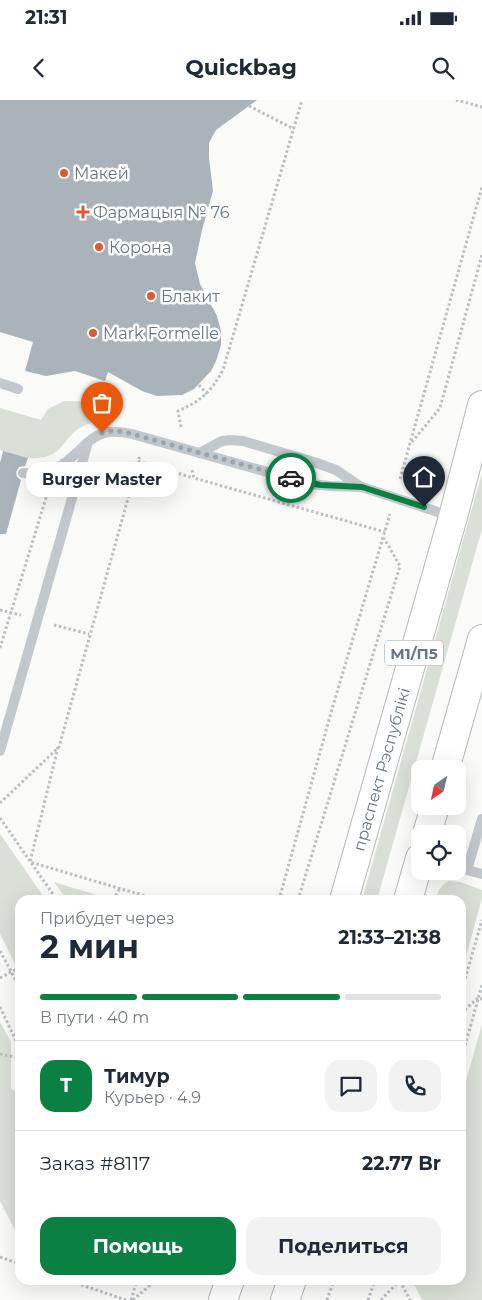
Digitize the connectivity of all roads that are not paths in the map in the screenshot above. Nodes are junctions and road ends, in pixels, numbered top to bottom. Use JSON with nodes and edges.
{"nodes":[{"id":1,"x":0,"y":383,"type":"edge"},
{"id":2,"x":18,"y":389,"type":"dead end"},
{"id":3,"x":482,"y":405,"type":"edge"},
{"id":4,"x":88,"y":442,"type":"junction"},
{"id":5,"x":200,"y":453,"type":"junction"},
{"id":6,"x":23,"y":472,"type":"dead end"},
{"id":7,"x":362,"y":487,"type":"junction"},
{"id":8,"x":453,"y":517,"type":"junction"},
{"id":9,"x":482,"y":639,"type":"edge"},
{"id":10,"x":0,"y":751,"type":"edge"},
{"id":11,"x":448,"y":760,"type":"edge"},
{"id":12,"x":482,"y":819,"type":"edge"},
{"id":13,"x":466,"y":859,"type":"edge"},
{"id":14,"x":466,"y":870,"type":"edge"},
{"id":15,"x":482,"y":874,"type":"edge"},
{"id":16,"x":414,"y":880,"type":"edge"},
{"id":17,"x":345,"y":895,"type":"edge"},
{"id":18,"x":409,"y":895,"type":"edge"},
{"id":19,"x":228,"y":1285,"type":"edge"},
{"id":20,"x":290,"y":1285,"type":"edge"},
{"id":21,"x":223,"y":1300,"type":"edge"},
{"id":22,"x":285,"y":1300,"type":"edge"}],
"edges":[{"from":1,"to":2,"type":"lane"},
{"from":3,"to":8,"type":"highway","name":"праспект Рэспублікі","number":"М1/П5"},
{"from":4,"to":5,"type":"lane"},
{"from":4,"to":6,"type":"lane"},
{"from":4,"to":10,"type":"lane"},
{"from":5,"to":7,"type":"lane"},
{"from":5,"to":7,"type":"lane"},
{"from":7,"to":8,"type":"lane"},
{"from":8,"to":17,"type":"highway","name":"праспект Рэспублікі","number":"М1/П5"},
{"from":9,"to":11,"type":"highway"},
{"from":12,"to":13,"type":"lane"},
{"from":14,"to":15,"type":"lane"},
{"from":16,"to":18,"type":"highway"},
{"from":19,"to":21,"type":"highway"},
{"from":20,"to":22,"type":"highway"}]}
